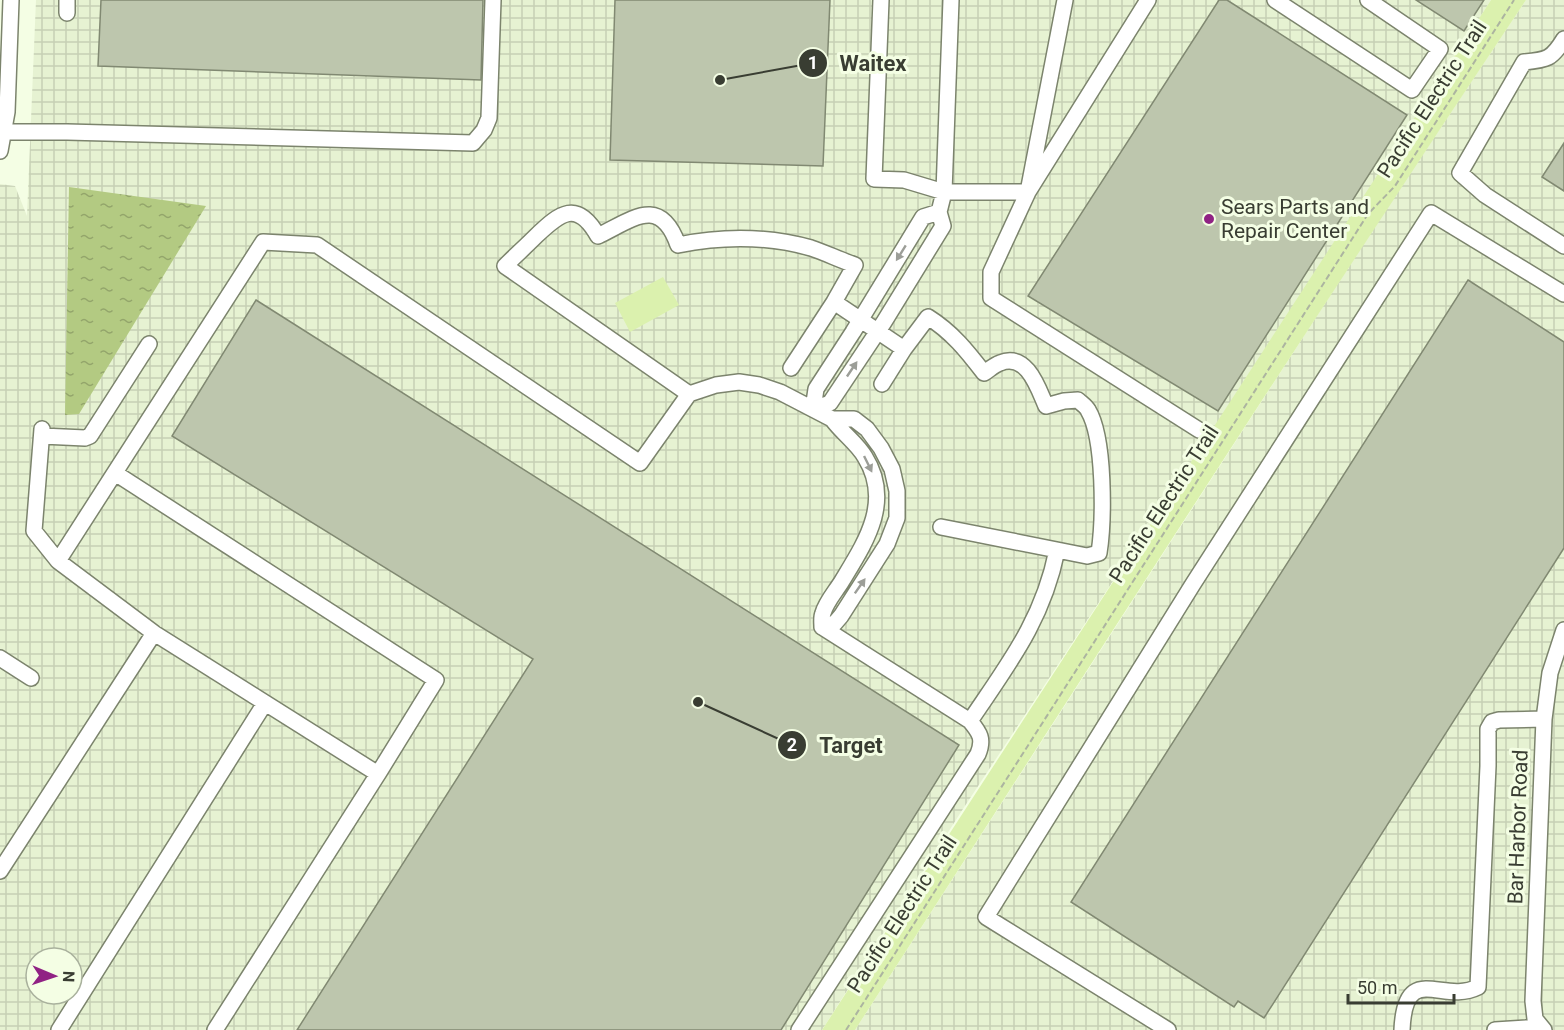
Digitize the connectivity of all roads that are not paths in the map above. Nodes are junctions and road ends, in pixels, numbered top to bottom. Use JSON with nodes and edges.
{"nodes":[{"id":1,"x":11,"y":0,"type":"edge"},
{"id":2,"x":493,"y":0,"type":"edge"},
{"id":3,"x":881,"y":0,"type":"edge"},
{"id":4,"x":951,"y":0,"type":"edge"},
{"id":5,"x":1065,"y":0,"type":"edge"},
{"id":6,"x":1149,"y":0,"type":"edge"},
{"id":7,"x":1275,"y":0,"type":"edge"},
{"id":8,"x":1368,"y":0,"type":"edge"},
{"id":9,"x":1564,"y":39,"type":"edge"},
{"id":10,"x":3,"y":132,"type":"junction"},
{"id":11,"x":0,"y":151,"type":"edge"},
{"id":12,"x":944,"y":192,"type":"junction"},
{"id":13,"x":1028,"y":192,"type":"junction"},
{"id":14,"x":939,"y":212,"type":"junction"},
{"id":15,"x":1564,"y":246,"type":"edge"},
{"id":16,"x":1564,"y":294,"type":"edge"},
{"id":17,"x":834,"y":302,"type":"junction"},
{"id":18,"x":860,"y":320,"type":"junction"},
{"id":19,"x":878,"y":331,"type":"junction"},
{"id":20,"x":149,"y":344,"type":"dead end"},
{"id":21,"x":904,"y":349,"type":"junction"},
{"id":22,"x":790,"y":368,"type":"dead end"},
{"id":23,"x":882,"y":384,"type":"dead end"},
{"id":24,"x":689,"y":394,"type":"junction"},
{"id":25,"x":813,"y":409,"type":"junction"},
{"id":26,"x":832,"y":419,"type":"junction"},
{"id":27,"x":1198,"y":430,"type":"dead end"},
{"id":28,"x":115,"y":473,"type":"junction"},
{"id":29,"x":941,"y":527,"type":"dead end"},
{"id":30,"x":1057,"y":550,"type":"junction"},
{"id":31,"x":58,"y":561,"type":"junction"},
{"id":32,"x":822,"y":627,"type":"junction"},
{"id":33,"x":1564,"y":630,"type":"edge"},
{"id":34,"x":154,"y":633,"type":"junction"},
{"id":35,"x":0,"y":658,"type":"edge"},
{"id":36,"x":31,"y":678,"type":"dead end"},
{"id":37,"x":265,"y":703,"type":"junction"},
{"id":38,"x":1544,"y":719,"type":"junction"},
{"id":39,"x":970,"y":721,"type":"junction"},
{"id":40,"x":378,"y":774,"type":"junction"},
{"id":41,"x":0,"y":871,"type":"edge"},
{"id":42,"x":1542,"y":1028,"type":"edge"},
{"id":43,"x":59,"y":1030,"type":"edge"},
{"id":44,"x":215,"y":1030,"type":"edge"},
{"id":45,"x":799,"y":1030,"type":"edge"},
{"id":46,"x":1168,"y":1030,"type":"edge"},
{"id":47,"x":1402,"y":1030,"type":"edge"},
{"id":48,"x":1495,"y":1030,"type":"edge"}],
"edges":[{"from":1,"to":10,"type":"street"},
{"from":2,"to":10,"type":"street"},
{"from":3,"to":12,"type":"street"},
{"from":4,"to":12,"type":"street"},
{"from":5,"to":13,"type":"street"},
{"from":6,"to":13,"type":"street"},
{"from":7,"to":8,"type":"street"},
{"from":9,"to":15,"type":"street"},
{"from":10,"to":11,"type":"street"},
{"from":12,"to":13,"type":"street"},
{"from":12,"to":14,"type":"street"},
{"from":13,"to":27,"type":"street"},
{"from":14,"to":18,"type":"street","one_way":true},
{"from":14,"to":19,"type":"street"},
{"from":16,"to":46,"type":"street"},
{"from":17,"to":18,"type":"street"},
{"from":17,"to":22,"type":"street"},
{"from":17,"to":24,"type":"street"},
{"from":18,"to":19,"type":"street"},
{"from":18,"to":25,"type":"street"},
{"from":19,"to":21,"type":"street"},
{"from":25,"to":19,"type":"street","one_way":true},
{"from":20,"to":31,"type":"street"},
{"from":21,"to":23,"type":"street"},
{"from":21,"to":30,"type":"street"},
{"from":24,"to":25,"type":"street"},
{"from":24,"to":28,"type":"street"},
{"from":25,"to":26,"type":"street"},
{"from":26,"to":32,"type":"street","one_way":true},
{"from":32,"to":26,"type":"street","one_way":true},
{"from":28,"to":31,"type":"street"},
{"from":28,"to":40,"type":"street"},
{"from":29,"to":30,"type":"street"},
{"from":30,"to":39,"type":"street"},
{"from":31,"to":34,"type":"street"},
{"from":32,"to":39,"type":"street"},
{"from":33,"to":38,"type":"street","name":"Bar Harbor Road"},
{"from":34,"to":37,"type":"street"},
{"from":34,"to":41,"type":"street"},
{"from":35,"to":36,"type":"street"},
{"from":37,"to":40,"type":"street"},
{"from":37,"to":43,"type":"street"},
{"from":38,"to":42,"type":"street","name":"Bar Harbor Road"},
{"from":38,"to":47,"type":"street"},
{"from":39,"to":45,"type":"street"},
{"from":40,"to":44,"type":"street"},
{"from":42,"to":48,"type":"street"}]}
